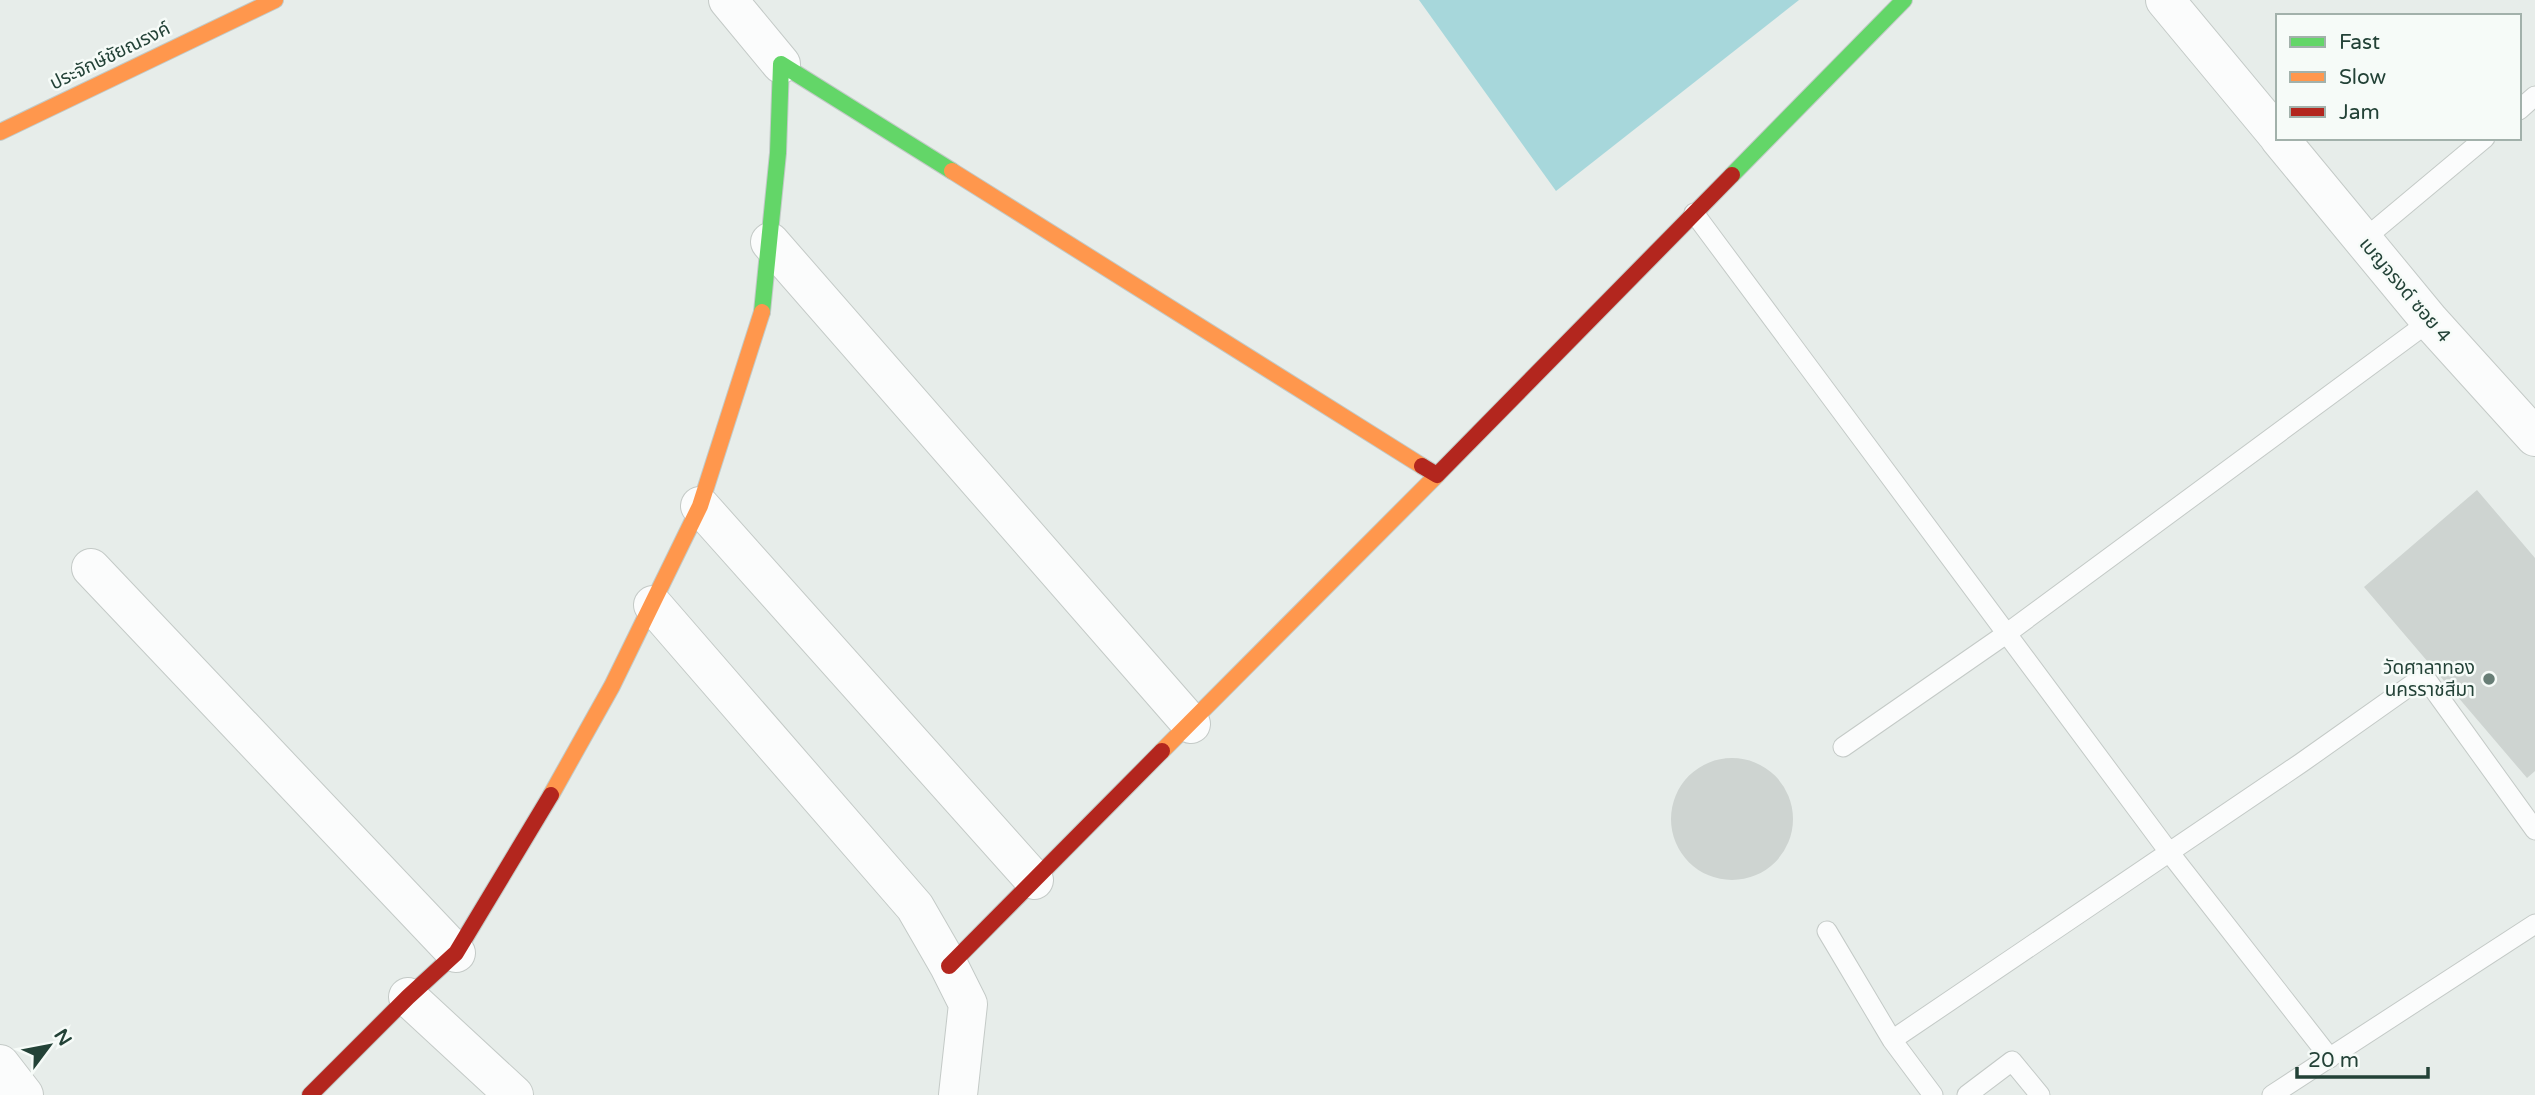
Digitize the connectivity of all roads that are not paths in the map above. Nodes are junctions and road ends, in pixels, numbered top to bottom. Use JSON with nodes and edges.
{"nodes":[{"id":1,"x":275,"y":0,"type":"edge"},
{"id":2,"x":728,"y":0,"type":"edge"},
{"id":3,"x":1903,"y":0,"type":"edge"},
{"id":4,"x":2165,"y":0,"type":"edge"},
{"id":5,"x":781,"y":64,"type":"junction"},
{"id":6,"x":2535,"y":96,"type":"edge"},
{"id":7,"x":2521,"y":108,"type":"edge"},
{"id":8,"x":0,"y":132,"type":"edge"},
{"id":9,"x":2276,"y":133,"type":"edge"},
{"id":10,"x":2281,"y":140,"type":"edge"},
{"id":11,"x":2483,"y":140,"type":"edge"},
{"id":12,"x":1694,"y":214,"type":"junction"},
{"id":13,"x":2363,"y":240,"type":"junction"},
{"id":14,"x":770,"y":242,"type":"junction"},
{"id":15,"x":2430,"y":321,"type":"junction"},
{"id":16,"x":2535,"y":437,"type":"edge"},
{"id":17,"x":1437,"y":475,"type":"junction"},
{"id":18,"x":700,"y":506,"type":"junction"},
{"id":19,"x":91,"y":568,"type":"dead end"},
{"id":20,"x":653,"y":606,"type":"junction"},
{"id":21,"x":2006,"y":634,"type":"junction"},
{"id":22,"x":1191,"y":724,"type":"junction"},
{"id":23,"x":1843,"y":747,"type":"dead end"},
{"id":24,"x":2535,"y":830,"type":"edge"},
{"id":25,"x":2169,"y":852,"type":"junction"},
{"id":26,"x":1034,"y":880,"type":"junction"},
{"id":27,"x":2535,"y":924,"type":"edge"},
{"id":28,"x":1827,"y":931,"type":"dead end"},
{"id":29,"x":456,"y":953,"type":"junction"},
{"id":30,"x":949,"y":966,"type":"junction"},
{"id":31,"x":408,"y":997,"type":"junction"},
{"id":32,"x":1892,"y":1040,"type":"junction"},
{"id":33,"x":2330,"y":1058,"type":"junction"},
{"id":34,"x":0,"y":1064,"type":"edge"},
{"id":35,"x":24,"y":1095,"type":"edge"},
{"id":36,"x":310,"y":1095,"type":"edge"},
{"id":37,"x":514,"y":1095,"type":"edge"},
{"id":38,"x":958,"y":1095,"type":"edge"},
{"id":39,"x":1933,"y":1095,"type":"edge"},
{"id":40,"x":1967,"y":1095,"type":"edge"},
{"id":41,"x":2040,"y":1095,"type":"edge"},
{"id":42,"x":2272,"y":1095,"type":"edge"}],
"edges":[{"from":1,"to":8,"type":"street","name":"ประจักษ์ชัยณรงค์"},
{"from":2,"to":5,"type":"street"},
{"from":3,"to":12,"type":"street"},
{"from":4,"to":9,"type":"street","name":"เบญจรงด์ ซอย 4"},
{"from":5,"to":14,"type":"street"},
{"from":5,"to":17,"type":"street"},
{"from":6,"to":7,"type":"lane"},
{"from":10,"to":13,"type":"street","name":"เบญจรงด์ ซอย 4"},
{"from":11,"to":13,"type":"lane"},
{"from":12,"to":17,"type":"street"},
{"from":12,"to":21,"type":"lane"},
{"from":13,"to":15,"type":"street","name":"เบญจรงด์ ซอย 4"},
{"from":14,"to":18,"type":"street"},
{"from":14,"to":22,"type":"street"},
{"from":15,"to":16,"type":"street","name":"เบญจรงด์ ซอย 4"},
{"from":15,"to":21,"type":"lane"},
{"from":17,"to":22,"type":"street"},
{"from":18,"to":20,"type":"street"},
{"from":18,"to":26,"type":"street"},
{"from":19,"to":29,"type":"street"},
{"from":20,"to":29,"type":"street"},
{"from":20,"to":30,"type":"street"},
{"from":21,"to":23,"type":"lane"},
{"from":21,"to":25,"type":"lane"},
{"from":22,"to":26,"type":"street"},
{"from":24,"to":25,"type":"lane"},
{"from":25,"to":32,"type":"lane"},
{"from":25,"to":33,"type":"lane"},
{"from":26,"to":30,"type":"street"},
{"from":27,"to":33,"type":"lane"},
{"from":28,"to":32,"type":"lane"},
{"from":29,"to":31,"type":"street"},
{"from":30,"to":38,"type":"street"},
{"from":31,"to":36,"type":"street"},
{"from":31,"to":37,"type":"street"},
{"from":32,"to":39,"type":"lane"},
{"from":33,"to":42,"type":"lane"},
{"from":34,"to":35,"type":"street"},
{"from":40,"to":41,"type":"lane"}]}
